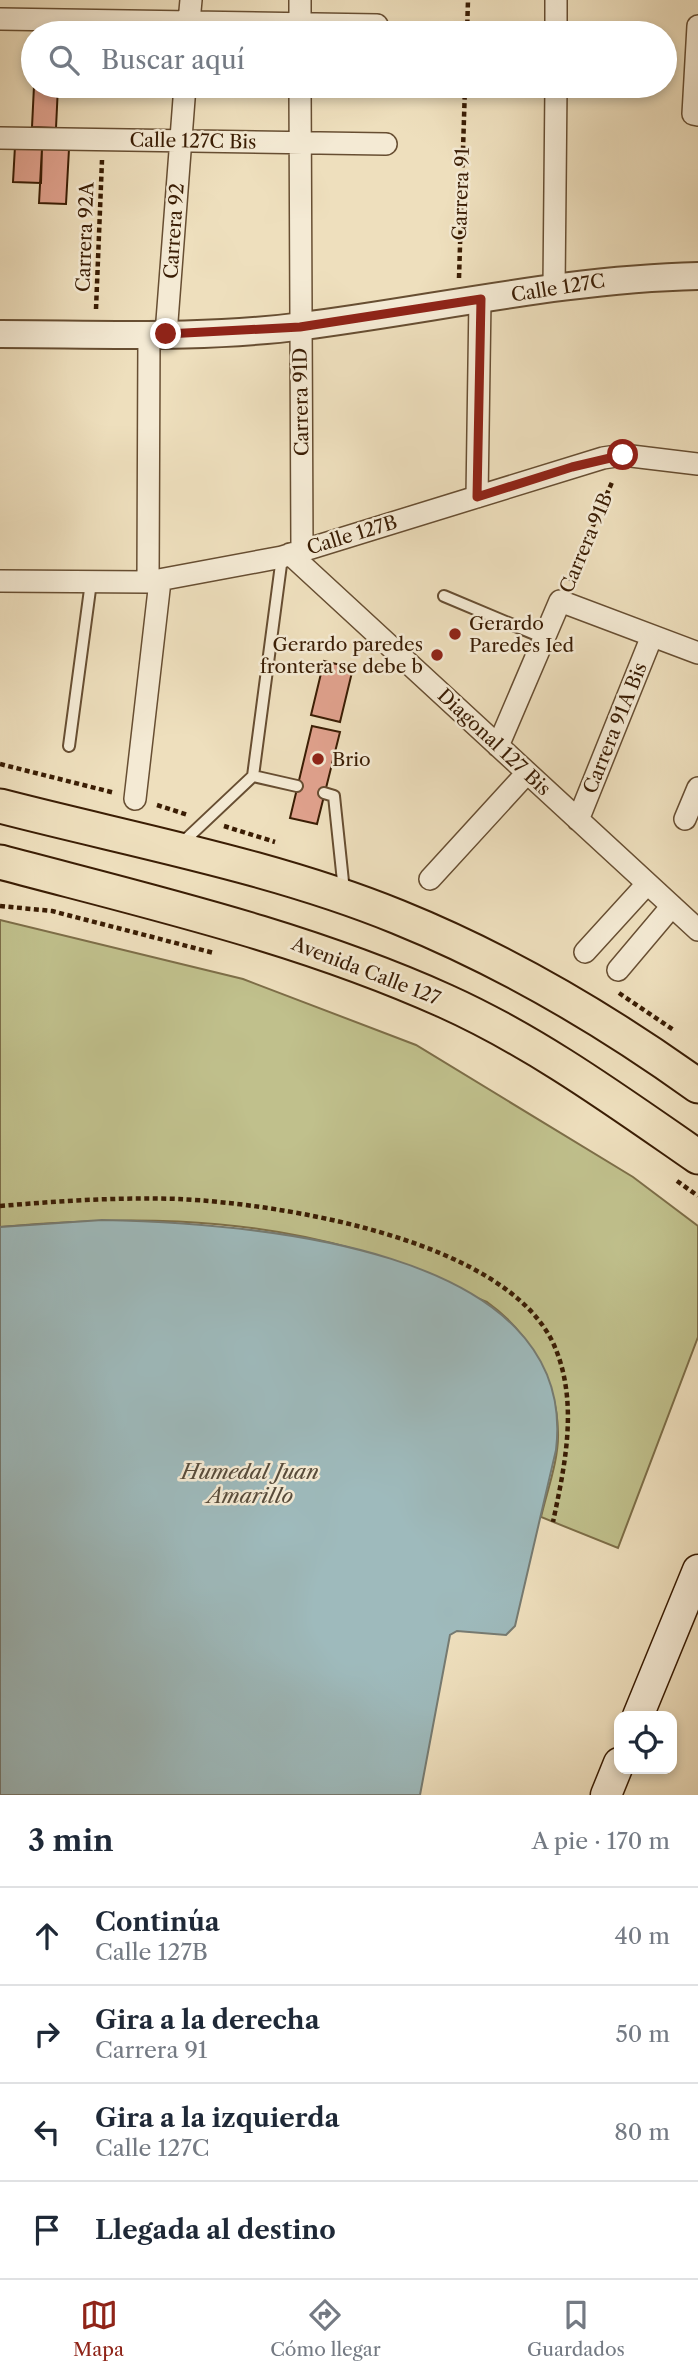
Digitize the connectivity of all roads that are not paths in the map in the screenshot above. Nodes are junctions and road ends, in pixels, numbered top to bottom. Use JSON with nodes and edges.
{"nodes":[{"id":1,"x":191,"y":0,"type":"edge"},
{"id":2,"x":300,"y":0,"type":"edge"},
{"id":3,"x":556,"y":0,"type":"edge"},
{"id":4,"x":0,"y":19,"type":"edge"},
{"id":5,"x":42,"y":21,"type":"edge"},
{"id":6,"x":190,"y":21,"type":"edge"},
{"id":7,"x":300,"y":21,"type":"edge"},
{"id":8,"x":556,"y":21,"type":"edge"},
{"id":9,"x":698,"y":26,"type":"edge"},
{"id":10,"x":184,"y":98,"type":"edge"},
{"id":11,"x":300,"y":98,"type":"edge"},
{"id":12,"x":556,"y":98,"type":"edge"},
{"id":13,"x":698,"y":115,"type":"edge"},
{"id":14,"x":0,"y":138,"type":"edge"},
{"id":15,"x":181,"y":141,"type":"junction"},
{"id":16,"x":301,"y":143,"type":"junction"},
{"id":17,"x":386,"y":144,"type":"dead end"},
{"id":18,"x":698,"y":276,"type":"edge"},
{"id":19,"x":554,"y":288,"type":"junction"},
{"id":20,"x":469,"y":301,"type":"junction"},
{"id":21,"x":300,"y":327,"type":"junction"},
{"id":22,"x":0,"y":334,"type":"edge"},
{"id":23,"x":158,"y":334,"type":"junction"},
{"id":24,"x":698,"y":464,"type":"edge"},
{"id":25,"x":477,"y":497,"type":"junction"},
{"id":26,"x":291,"y":554,"type":"junction"},
{"id":27,"x":0,"y":581,"type":"edge"},
{"id":28,"x":91,"y":582,"type":"junction"},
{"id":29,"x":154,"y":582,"type":"junction"},
{"id":30,"x":444,"y":596,"type":"dead end"},
{"id":31,"x":652,"y":636,"type":"junction"},
{"id":32,"x":544,"y":638,"type":"junction"},
{"id":33,"x":698,"y":653,"type":"edge"},
{"id":34,"x":68,"y":746,"type":"dead end"},
{"id":35,"x":498,"y":746,"type":"junction"},
{"id":36,"x":527,"y":773,"type":"junction"},
{"id":37,"x":253,"y":776,"type":"junction"},
{"id":38,"x":297,"y":786,"type":"dead end"},
{"id":39,"x":698,"y":788,"type":"edge"},
{"id":40,"x":324,"y":793,"type":"dead end"},
{"id":41,"x":135,"y":799,"type":"dead end"},
{"id":42,"x":0,"y":806,"type":"edge"},
{"id":43,"x":685,"y":819,"type":"dead end"},
{"id":44,"x":578,"y":820,"type":"junction"},
{"id":45,"x":174,"y":850,"type":"junction"},
{"id":46,"x":0,"y":862,"type":"edge"},
{"id":47,"x":430,"y":879,"type":"dead end"},
{"id":48,"x":648,"y":884,"type":"junction"},
{"id":49,"x":345,"y":899,"type":"junction"},
{"id":50,"x":672,"y":906,"type":"junction"},
{"id":51,"x":698,"y":930,"type":"edge"},
{"id":52,"x":585,"y":952,"type":"dead end"},
{"id":53,"x":618,"y":970,"type":"dead end"},
{"id":54,"x":698,"y":1086,"type":"edge"},
{"id":55,"x":698,"y":1157,"type":"edge"},
{"id":56,"x":698,"y":1570,"type":"edge"},
{"id":57,"x":640,"y":1711,"type":"edge"},
{"id":58,"x":615,"y":1774,"type":"edge"},
{"id":59,"x":606,"y":1795,"type":"edge"}],
"edges":[{"from":1,"to":6,"type":"street"},
{"from":2,"to":7,"type":"street"},
{"from":3,"to":8,"type":"street"},
{"from":4,"to":5,"type":"street"},
{"from":9,"to":13,"type":"street"},
{"from":10,"to":15,"type":"street","name":"Carrera 92"},
{"from":11,"to":16,"type":"street","name":"Carrera 91D"},
{"from":12,"to":19,"type":"street"},
{"from":14,"to":15,"type":"street","name":"Calle 127C Bis"},
{"from":15,"to":16,"type":"street","name":"Calle 127C Bis"},
{"from":15,"to":23,"type":"street","name":"Carrera 92"},
{"from":16,"to":17,"type":"street","name":"Calle 127C Bis"},
{"from":16,"to":21,"type":"street","name":"Carrera 91D"},
{"from":18,"to":19,"type":"street","name":"Calle 127C"},
{"from":19,"to":20,"type":"street","name":"Calle 127C"},
{"from":20,"to":21,"type":"street","name":"Calle 127C"},
{"from":20,"to":25,"type":"street"},
{"from":21,"to":23,"type":"street","name":"Calle 127C"},
{"from":21,"to":26,"type":"street","name":"Carrera 91D"},
{"from":22,"to":23,"type":"street","name":"Calle 127C"},
{"from":23,"to":29,"type":"street","name":"Carrera 92"},
{"from":24,"to":25,"type":"street","name":"Calle 127B"},
{"from":25,"to":26,"type":"street","name":"Calle 127B"},
{"from":26,"to":29,"type":"street","name":"Calle 127B"},
{"from":26,"to":35,"type":"street","name":"Diagonal 127 Bis"},
{"from":26,"to":37,"type":"lane"},
{"from":27,"to":28,"type":"street","name":"Calle 127B"},
{"from":28,"to":29,"type":"street","name":"Calle 127B"},
{"from":28,"to":34,"type":"lane"},
{"from":29,"to":41,"type":"street","name":"Carrera 92"},
{"from":30,"to":32,"type":"lane"},
{"from":31,"to":32,"type":"street","name":"Carrera 91B"},
{"from":31,"to":33,"type":"street"},
{"from":31,"to":44,"type":"street","name":"Carrera 91A Bis"},
{"from":32,"to":35,"type":"street","name":"Carrera 91B"},
{"from":35,"to":36,"type":"street","name":"Diagonal 127 Bis"},
{"from":36,"to":44,"type":"street","name":"Diagonal 127 Bis"},
{"from":36,"to":47,"type":"street"},
{"from":37,"to":38,"type":"lane"},
{"from":37,"to":45,"type":"lane"},
{"from":39,"to":43,"type":"street"},
{"from":40,"to":49,"type":"lane"},
{"from":42,"to":45,"type":"main road"},
{"from":44,"to":48,"type":"street","name":"Diagonal 127 Bis"},
{"from":45,"to":49,"type":"main road"},
{"from":46,"to":55,"type":"main road","name":"Avenida Calle 127"},
{"from":48,"to":50,"type":"street","name":"Diagonal 127 Bis"},
{"from":48,"to":52,"type":"street"},
{"from":49,"to":54,"type":"main road"},
{"from":50,"to":51,"type":"street","name":"Diagonal 127 Bis"},
{"from":50,"to":53,"type":"street"},
{"from":56,"to":57,"type":"main road"},
{"from":58,"to":59,"type":"main road"}]}
